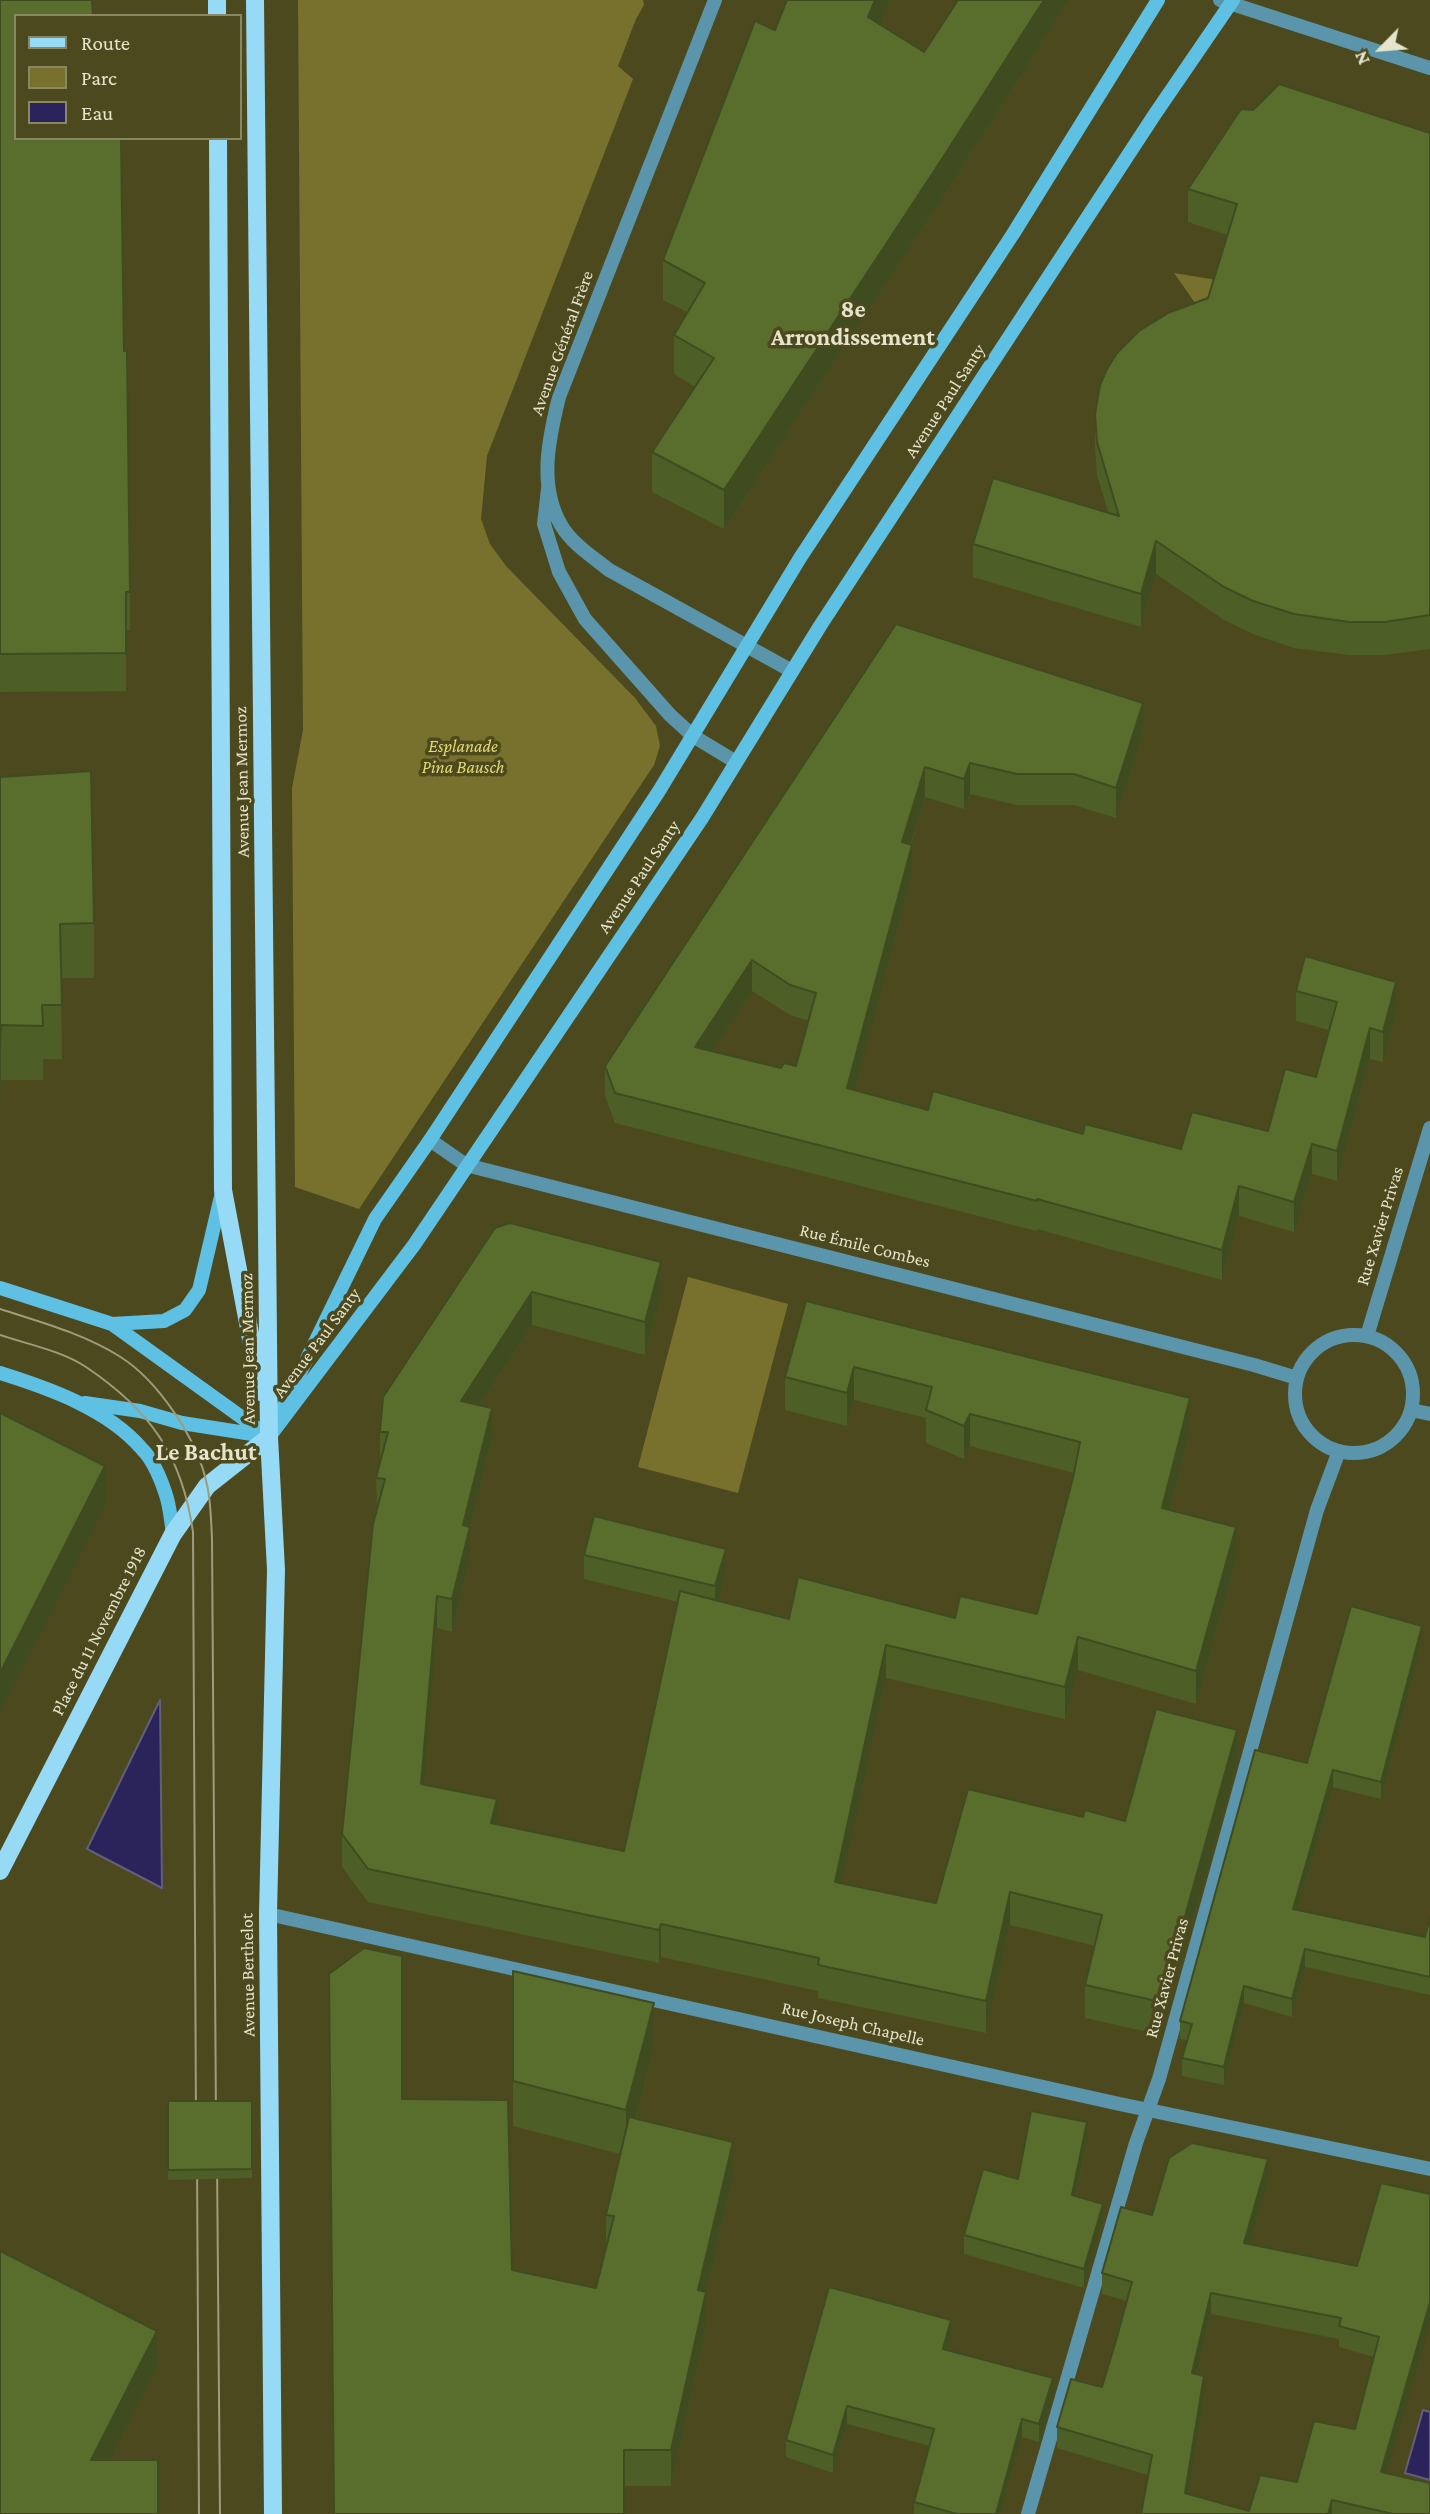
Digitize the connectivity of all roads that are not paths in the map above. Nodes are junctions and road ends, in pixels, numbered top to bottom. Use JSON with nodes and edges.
{"nodes":[{"id":1,"x":255,"y":0,"type":"edge"},
{"id":2,"x":715,"y":0,"type":"edge"},
{"id":3,"x":1158,"y":0,"type":"edge"},
{"id":4,"x":1228,"y":1,"type":"edge"},
{"id":5,"x":1430,"y":68,"type":"edge"},
{"id":6,"x":218,"y":140,"type":"edge"},
{"id":7,"x":548,"y":488,"type":"junction"},
{"id":8,"x":746,"y":646,"type":"junction"},
{"id":9,"x":792,"y":671,"type":"junction"},
{"id":10,"x":694,"y":736,"type":"junction"},
{"id":11,"x":736,"y":762,"type":"junction"},
{"id":12,"x":1430,"y":1128,"type":"edge"},
{"id":13,"x":430,"y":1140,"type":"junction"},
{"id":14,"x":466,"y":1165,"type":"junction"},
{"id":15,"x":223,"y":1190,"type":"junction"},
{"id":16,"x":0,"y":1288,"type":"edge"},
{"id":17,"x":112,"y":1324,"type":"junction"},
{"id":18,"x":1367,"y":1336,"type":"junction"},
{"id":19,"x":0,"y":1373,"type":"edge"},
{"id":20,"x":1297,"y":1378,"type":"junction"},
{"id":21,"x":80,"y":1402,"type":"junction"},
{"id":22,"x":1411,"y":1410,"type":"junction"},
{"id":23,"x":1430,"y":1414,"type":"edge"},
{"id":24,"x":269,"y":1437,"type":"junction"},
{"id":25,"x":1339,"y":1451,"type":"junction"},
{"id":26,"x":173,"y":1534,"type":"junction"},
{"id":27,"x":0,"y":1871,"type":"edge"},
{"id":28,"x":268,"y":1914,"type":"junction"},
{"id":29,"x":1147,"y":2110,"type":"junction"},
{"id":30,"x":1430,"y":2169,"type":"edge"},
{"id":31,"x":273,"y":2514,"type":"edge"},
{"id":32,"x":1028,"y":2514,"type":"edge"}],
"edges":[{"from":1,"to":24,"type":"main road","name":"Avenue Jean Mermoz"},
{"from":2,"to":7,"type":"street","name":"Avenue Général Frère"},
{"from":3,"to":8,"type":"main road","name":"Avenue Paul Santy"},
{"from":4,"to":5,"type":"street"},
{"from":4,"to":9,"type":"main road","name":"Avenue Paul Santy"},
{"from":6,"to":15,"type":"main road","name":"Avenue Jean Mermoz"},
{"from":7,"to":8,"type":"street","name":"Avenue Général Frère"},
{"from":7,"to":10,"type":"street"},
{"from":8,"to":9,"type":"street","name":"Avenue Général Frère"},
{"from":8,"to":10,"type":"main road","name":"Avenue Paul Santy"},
{"from":9,"to":11,"type":"main road","name":"Avenue Paul Santy"},
{"from":10,"to":11,"type":"street"},
{"from":10,"to":13,"type":"main road","name":"Avenue Paul Santy"},
{"from":11,"to":14,"type":"main road","name":"Avenue Paul Santy"},
{"from":12,"to":18,"type":"street","name":"Rue Xavier Privas"},
{"from":13,"to":14,"type":"street","name":"Rue Émile Combes"},
{"from":13,"to":24,"type":"main road","name":"Avenue Paul Santy"},
{"from":14,"to":20,"type":"street","name":"Rue Émile Combes"},
{"from":14,"to":24,"type":"main road","name":"Avenue Paul Santy"},
{"from":15,"to":17,"type":"main road"},
{"from":15,"to":24,"type":"main road","name":"Avenue Jean Mermoz"},
{"from":16,"to":17,"type":"main road"},
{"from":17,"to":24,"type":"main road"},
{"from":18,"to":20,"type":"street"},
{"from":18,"to":22,"type":"street"},
{"from":19,"to":21,"type":"main road"},
{"from":20,"to":25,"type":"street"},
{"from":21,"to":24,"type":"main road"},
{"from":21,"to":26,"type":"main road"},
{"from":22,"to":23,"type":"street"},
{"from":22,"to":25,"type":"street"},
{"from":24,"to":26,"type":"main road","name":"Place du 11 Novembre 1918"},
{"from":24,"to":28,"type":"main road","name":"Avenue Berthelot"},
{"from":25,"to":29,"type":"street","name":"Rue Xavier Privas"},
{"from":26,"to":27,"type":"main road","name":"Place du 11 Novembre 1918"},
{"from":28,"to":29,"type":"street","name":"Rue Joseph Chapelle"},
{"from":28,"to":31,"type":"main road","name":"Avenue Berthelot"},
{"from":29,"to":30,"type":"street","name":"Rue Joseph Chapelle"},
{"from":29,"to":32,"type":"street","name":"Rue Xavier Privas"}]}
